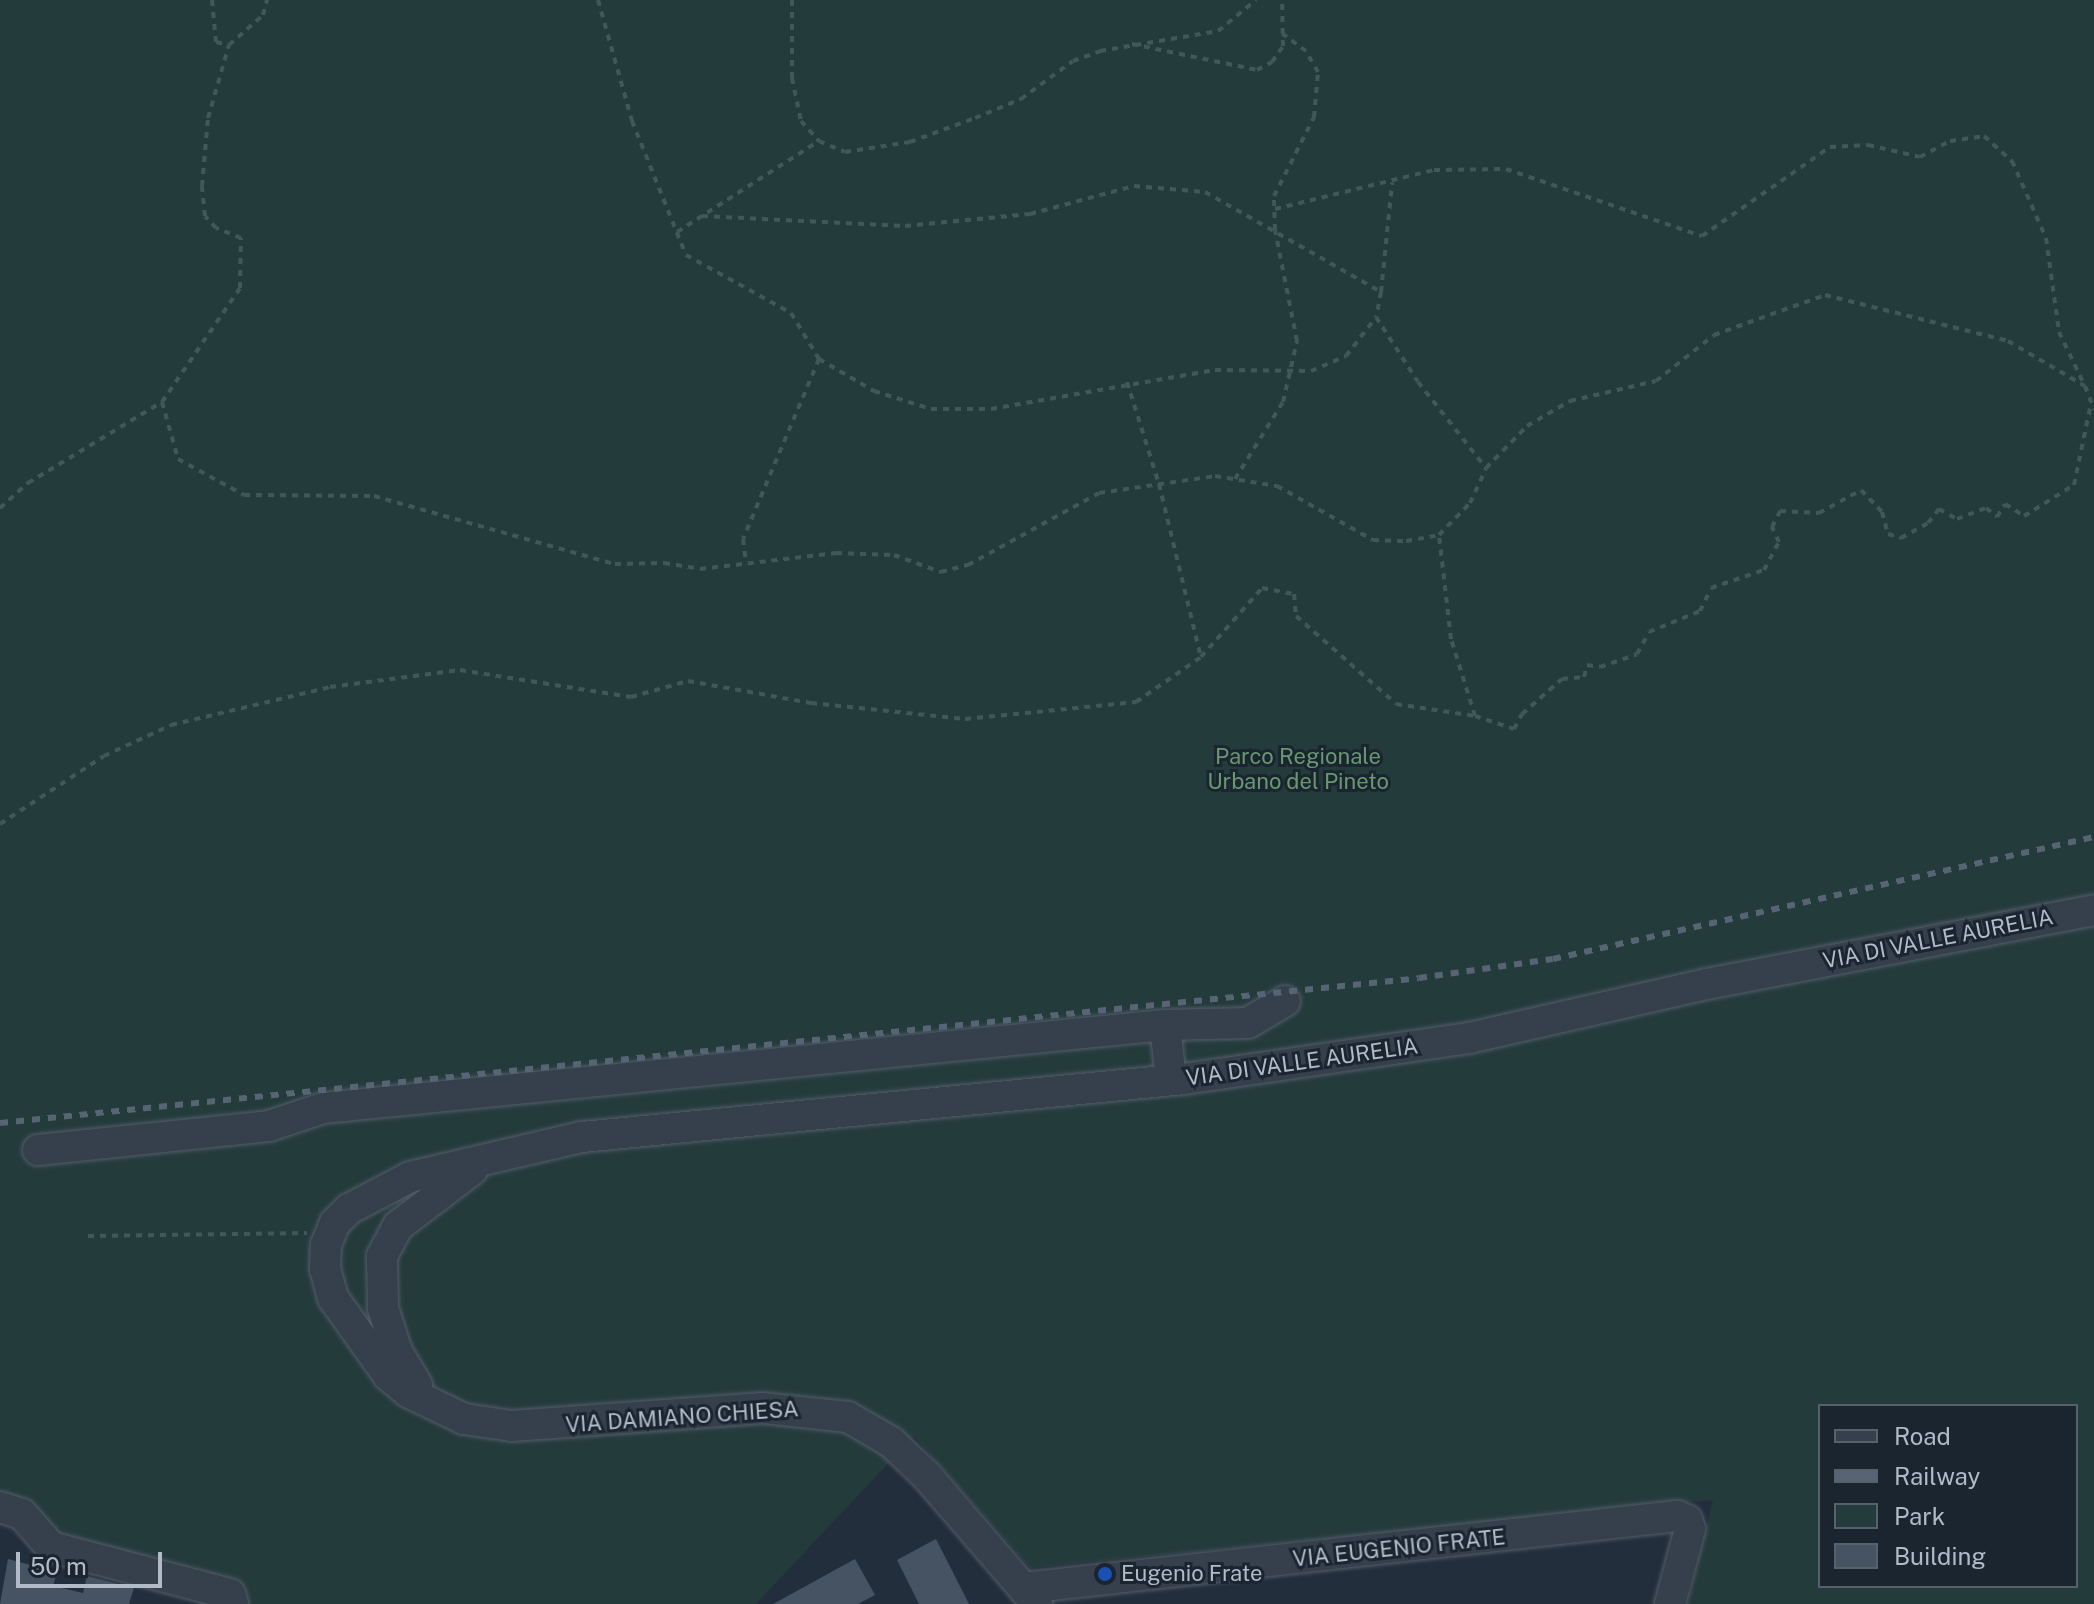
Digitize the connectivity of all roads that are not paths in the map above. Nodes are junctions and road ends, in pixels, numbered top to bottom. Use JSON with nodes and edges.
{"nodes":[{"id":1,"x":2094,"y":910,"type":"edge"},
{"id":2,"x":1285,"y":1001,"type":"dead end"},
{"id":3,"x":1165,"y":1025,"type":"junction"},
{"id":4,"x":1171,"y":1080,"type":"junction"},
{"id":5,"x":38,"y":1150,"type":"dead end"},
{"id":6,"x":502,"y":1154,"type":"junction"},
{"id":7,"x":330,"y":1233,"type":"joint"},
{"id":8,"x":382,"y":1256,"type":"joint"},
{"id":9,"x":442,"y":1408,"type":"junction"},
{"id":10,"x":0,"y":1507,"type":"edge"},
{"id":11,"x":1151,"y":1590,"type":"edge"},
{"id":12,"x":1030,"y":1596,"type":"edge"},
{"id":13,"x":233,"y":1604,"type":"edge"},
{"id":14,"x":1670,"y":1604,"type":"edge"}],
"edges":[{"from":1,"to":4,"type":"street","name":"VIA DI VALLE AURELIA"},
{"from":2,"to":3,"type":"street"},
{"from":3,"to":4,"type":"street"},
{"from":3,"to":5,"type":"street"},
{"from":4,"to":6,"type":"street","name":"VIA DI VALLE AURELIA"},
{"from":6,"to":7,"type":"street","name":"VIA DI VALLE AURELIA"},
{"from":6,"to":8,"type":"street","name":"VIA DI VALLE AURELIA"},
{"from":7,"to":9,"type":"street","name":"VIA DAMIANO CHIESA"},
{"from":8,"to":9,"type":"street","name":"VIA DAMIANO CHIESA"},
{"from":9,"to":12,"type":"street","name":"VIA DAMIANO CHIESA"},
{"from":10,"to":13,"type":"street"},
{"from":11,"to":12,"type":"street","name":"VIA EUGENIO FRATE"},
{"from":11,"to":14,"type":"street","name":"VIA EUGENIO FRATE"}]}
